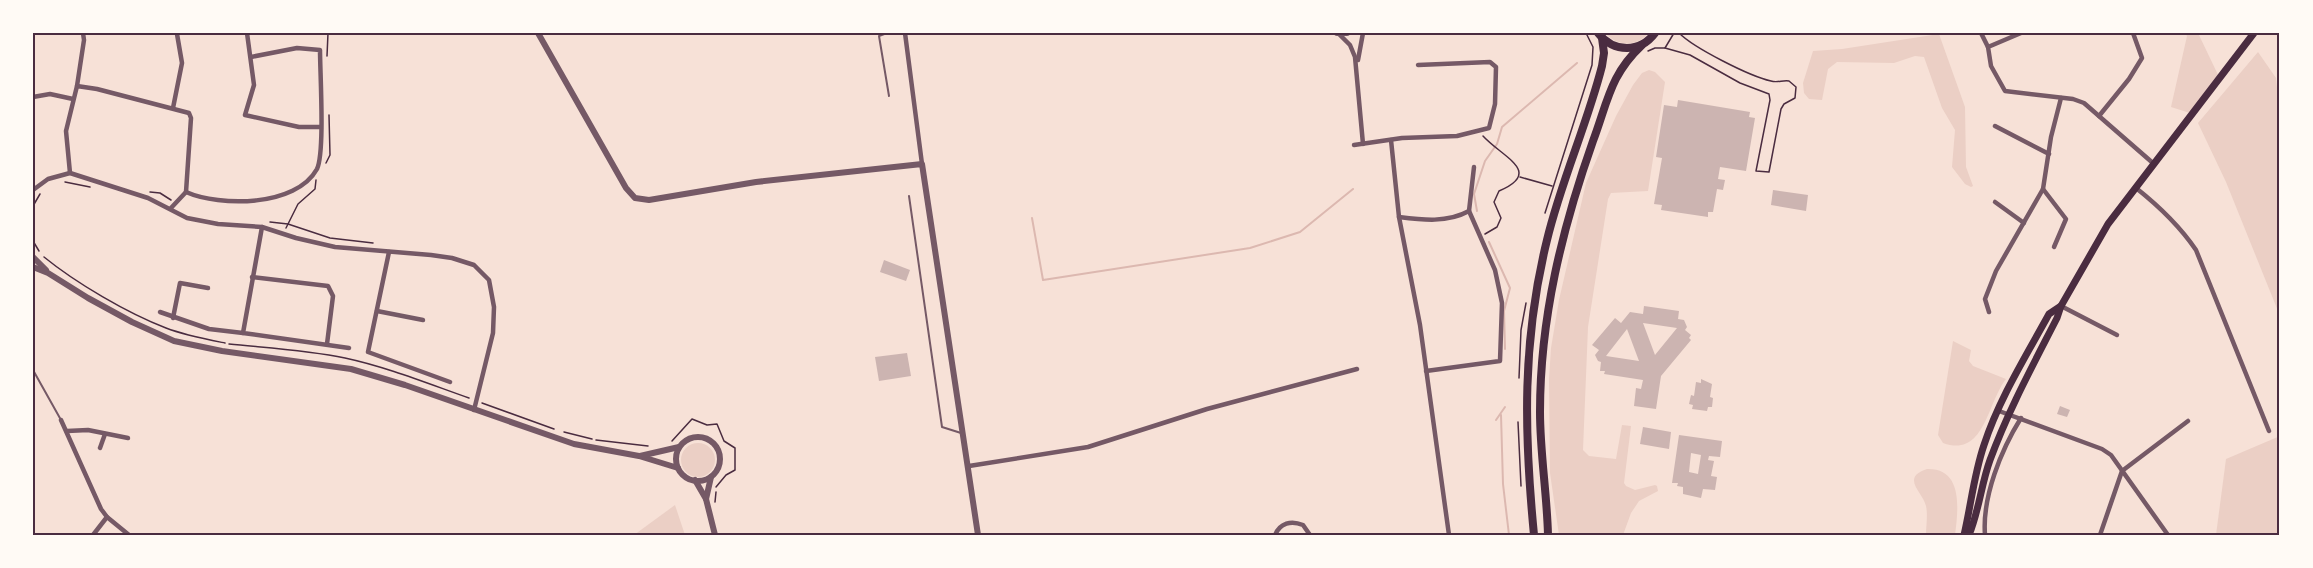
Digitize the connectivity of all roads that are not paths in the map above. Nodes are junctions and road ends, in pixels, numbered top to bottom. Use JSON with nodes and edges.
{"nodes":[{"id":1,"x":83,"y":33,"type":"edge"},
{"id":2,"x":247,"y":33,"type":"edge"},
{"id":3,"x":538,"y":33,"type":"edge"},
{"id":4,"x":887,"y":33,"type":"edge"},
{"id":5,"x":905,"y":33,"type":"edge"},
{"id":6,"x":1337,"y":33,"type":"edge"},
{"id":7,"x":1347,"y":33,"type":"edge"},
{"id":8,"x":1363,"y":33,"type":"edge"},
{"id":9,"x":1655,"y":33,"type":"edge"},
{"id":10,"x":1981,"y":33,"type":"edge"},
{"id":11,"x":2021,"y":33,"type":"edge"},
{"id":12,"x":2133,"y":33,"type":"edge"},
{"id":13,"x":2253,"y":33,"type":"edge"},
{"id":14,"x":177,"y":34,"type":"edge"},
{"id":15,"x":1600,"y":35,"type":"edge"},
{"id":16,"x":1988,"y":47,"type":"junction"},
{"id":17,"x":1643,"y":49,"type":"junction"},
{"id":18,"x":251,"y":57,"type":"junction"},
{"id":19,"x":1357,"y":64,"type":"junction"},
{"id":20,"x":1418,"y":65,"type":"dead end"},
{"id":21,"x":77,"y":86,"type":"junction"},
{"id":22,"x":889,"y":96,"type":"dead end"},
{"id":23,"x":33,"y":97,"type":"edge"},
{"id":24,"x":2061,"y":98,"type":"junction"},
{"id":25,"x":73,"y":99,"type":"junction"},
{"id":26,"x":173,"y":108,"type":"junction"},
{"id":27,"x":2099,"y":116,"type":"junction"},
{"id":28,"x":1995,"y":126,"type":"dead end"},
{"id":29,"x":320,"y":127,"type":"junction"},
{"id":30,"x":1391,"y":140,"type":"junction"},
{"id":31,"x":1363,"y":144,"type":"junction"},
{"id":32,"x":1354,"y":145,"type":"dead end"},
{"id":33,"x":2049,"y":154,"type":"junction"},
{"id":34,"x":922,"y":164,"type":"junction"},
{"id":35,"x":2154,"y":164,"type":"junction"},
{"id":36,"x":1474,"y":167,"type":"dead end"},
{"id":37,"x":70,"y":173,"type":"junction"},
{"id":38,"x":2136,"y":188,"type":"junction"},
{"id":39,"x":2043,"y":189,"type":"junction"},
{"id":40,"x":33,"y":190,"type":"edge"},
{"id":41,"x":186,"y":192,"type":"junction"},
{"id":42,"x":909,"y":196,"type":"dead end"},
{"id":43,"x":1995,"y":202,"type":"dead end"},
{"id":44,"x":171,"y":208,"type":"junction"},
{"id":45,"x":1469,"y":212,"type":"junction"},
{"id":46,"x":1399,"y":217,"type":"junction"},
{"id":47,"x":2024,"y":223,"type":"junction"},
{"id":48,"x":262,"y":227,"type":"junction"},
{"id":49,"x":2055,"y":247,"type":"dead end"},
{"id":50,"x":389,"y":252,"type":"junction"},
{"id":51,"x":33,"y":257,"type":"edge"},
{"id":52,"x":33,"y":267,"type":"edge"},
{"id":53,"x":48,"y":273,"type":"junction"},
{"id":54,"x":252,"y":277,"type":"junction"},
{"id":55,"x":208,"y":288,"type":"dead end"},
{"id":56,"x":2061,"y":306,"type":"junction"},
{"id":57,"x":377,"y":311,"type":"junction"},
{"id":58,"x":160,"y":312,"type":"dead end"},
{"id":59,"x":1989,"y":312,"type":"dead end"},
{"id":60,"x":173,"y":318,"type":"junction"},
{"id":61,"x":423,"y":320,"type":"dead end"},
{"id":62,"x":243,"y":333,"type":"junction"},
{"id":63,"x":2117,"y":335,"type":"dead end"},
{"id":64,"x":327,"y":344,"type":"junction"},
{"id":65,"x":349,"y":348,"type":"dead end"},
{"id":66,"x":1357,"y":369,"type":"dead end"},
{"id":67,"x":33,"y":370,"type":"edge"},
{"id":68,"x":1426,"y":371,"type":"junction"},
{"id":69,"x":450,"y":382,"type":"dead end"},
{"id":70,"x":474,"y":410,"type":"junction"},
{"id":71,"x":1999,"y":411,"type":"junction"},
{"id":72,"x":2009,"y":414,"type":"junction"},
{"id":73,"x":2021,"y":418,"type":"junction"},
{"id":74,"x":61,"y":420,"type":"joint"},
{"id":75,"x":2188,"y":420,"type":"dead end"},
{"id":76,"x":2269,"y":430,"type":"dead end"},
{"id":77,"x":67,"y":431,"type":"junction"},
{"id":78,"x":105,"y":434,"type":"junction"},
{"id":79,"x":964,"y":434,"type":"junction"},
{"id":80,"x":128,"y":438,"type":"dead end"},
{"id":81,"x":679,"y":447,"type":"junction"},
{"id":82,"x":100,"y":448,"type":"dead end"},
{"id":83,"x":639,"y":456,"type":"junction"},
{"id":84,"x":969,"y":466,"type":"junction"},
{"id":85,"x":678,"y":468,"type":"junction"},
{"id":86,"x":2122,"y":471,"type":"junction"},
{"id":87,"x":711,"y":476,"type":"junction"},
{"id":88,"x":695,"y":480,"type":"junction"},
{"id":89,"x":706,"y":500,"type":"junction"},
{"id":90,"x":107,"y":517,"type":"junction"},
{"id":91,"x":93,"y":535,"type":"edge"},
{"id":92,"x":129,"y":535,"type":"edge"},
{"id":93,"x":715,"y":535,"type":"edge"},
{"id":94,"x":978,"y":535,"type":"edge"},
{"id":95,"x":1275,"y":535,"type":"edge"},
{"id":96,"x":1310,"y":535,"type":"edge"},
{"id":97,"x":1449,"y":535,"type":"edge"},
{"id":98,"x":1534,"y":535,"type":"edge"},
{"id":99,"x":1548,"y":535,"type":"edge"},
{"id":100,"x":1964,"y":535,"type":"edge"},
{"id":101,"x":1969,"y":535,"type":"edge"},
{"id":102,"x":1985,"y":535,"type":"edge"},
{"id":103,"x":2100,"y":535,"type":"edge"},
{"id":104,"x":2168,"y":535,"type":"edge"}],
"edges":[{"from":1,"to":21,"type":"street"},
{"from":2,"to":18,"type":"street"},
{"from":3,"to":34,"type":"street"},
{"from":4,"to":22,"type":"lane"},
{"from":5,"to":34,"type":"street"},
{"from":6,"to":7,"type":"street"},
{"from":6,"to":19,"type":"street"},
{"from":8,"to":19,"type":"street"},
{"from":9,"to":17,"type":"main road"},
{"from":10,"to":16,"type":"street"},
{"from":11,"to":16,"type":"street"},
{"from":12,"to":27,"type":"street"},
{"from":13,"to":35,"type":"main road"},
{"from":14,"to":26,"type":"street"},
{"from":15,"to":17,"type":"main road"},
{"from":15,"to":98,"type":"main road"},
{"from":16,"to":24,"type":"street"},
{"from":17,"to":99,"type":"main road"},
{"from":18,"to":29,"type":"street"},
{"from":18,"to":29,"type":"street"},
{"from":19,"to":31,"type":"street"},
{"from":20,"to":30,"type":"street"},
{"from":21,"to":25,"type":"street"},
{"from":21,"to":26,"type":"street"},
{"from":23,"to":25,"type":"street"},
{"from":24,"to":27,"type":"street"},
{"from":24,"to":33,"type":"street"},
{"from":25,"to":37,"type":"street"},
{"from":26,"to":41,"type":"street"},
{"from":27,"to":35,"type":"street"},
{"from":28,"to":33,"type":"street"},
{"from":29,"to":41,"type":"street"},
{"from":30,"to":31,"type":"street"},
{"from":30,"to":46,"type":"street"},
{"from":31,"to":32,"type":"street"},
{"from":33,"to":39,"type":"street"},
{"from":34,"to":79,"type":"street"},
{"from":35,"to":38,"type":"main road"},
{"from":36,"to":45,"type":"street"},
{"from":37,"to":40,"type":"street"},
{"from":37,"to":44,"type":"street"},
{"from":38,"to":56,"type":"main road"},
{"from":38,"to":76,"type":"street"},
{"from":39,"to":47,"type":"street"},
{"from":39,"to":49,"type":"street"},
{"from":41,"to":44,"type":"street"},
{"from":42,"to":79,"type":"lane"},
{"from":43,"to":47,"type":"street"},
{"from":44,"to":48,"type":"street"},
{"from":45,"to":46,"type":"street"},
{"from":45,"to":68,"type":"street"},
{"from":46,"to":68,"type":"street"},
{"from":47,"to":59,"type":"street"},
{"from":48,"to":50,"type":"street"},
{"from":48,"to":54,"type":"street"},
{"from":50,"to":57,"type":"street"},
{"from":50,"to":70,"type":"street"},
{"from":51,"to":53,"type":"street"},
{"from":52,"to":53,"type":"street"},
{"from":53,"to":70,"type":"street"},
{"from":54,"to":62,"type":"street"},
{"from":54,"to":64,"type":"street"},
{"from":55,"to":60,"type":"street"},
{"from":56,"to":63,"type":"street"},
{"from":56,"to":71,"type":"main road"},
{"from":56,"to":72,"type":"main road"},
{"from":57,"to":61,"type":"street"},
{"from":57,"to":69,"type":"street"},
{"from":58,"to":60,"type":"street"},
{"from":60,"to":62,"type":"street"},
{"from":62,"to":64,"type":"street"},
{"from":64,"to":65,"type":"street"},
{"from":66,"to":84,"type":"street"},
{"from":67,"to":74,"type":"lane"},
{"from":68,"to":97,"type":"street"},
{"from":70,"to":83,"type":"street"},
{"from":71,"to":72,"type":"street"},
{"from":71,"to":100,"type":"main road"},
{"from":72,"to":73,"type":"street"},
{"from":72,"to":101,"type":"main road"},
{"from":73,"to":86,"type":"street"},
{"from":73,"to":102,"type":"street"},
{"from":74,"to":77,"type":"street"},
{"from":75,"to":86,"type":"street"},
{"from":77,"to":78,"type":"street"},
{"from":77,"to":90,"type":"street"},
{"from":78,"to":80,"type":"street"},
{"from":78,"to":82,"type":"street"},
{"from":79,"to":84,"type":"street"},
{"from":81,"to":83,"type":"street"},
{"from":81,"to":85,"type":"street"},
{"from":81,"to":87,"type":"street"},
{"from":83,"to":85,"type":"street"},
{"from":84,"to":94,"type":"street"},
{"from":85,"to":88,"type":"street"},
{"from":86,"to":103,"type":"street"},
{"from":86,"to":104,"type":"street"},
{"from":87,"to":88,"type":"street"},
{"from":87,"to":89,"type":"street"},
{"from":88,"to":89,"type":"street"},
{"from":89,"to":93,"type":"street"},
{"from":90,"to":91,"type":"street"},
{"from":90,"to":92,"type":"street"},
{"from":95,"to":96,"type":"street"}]}
